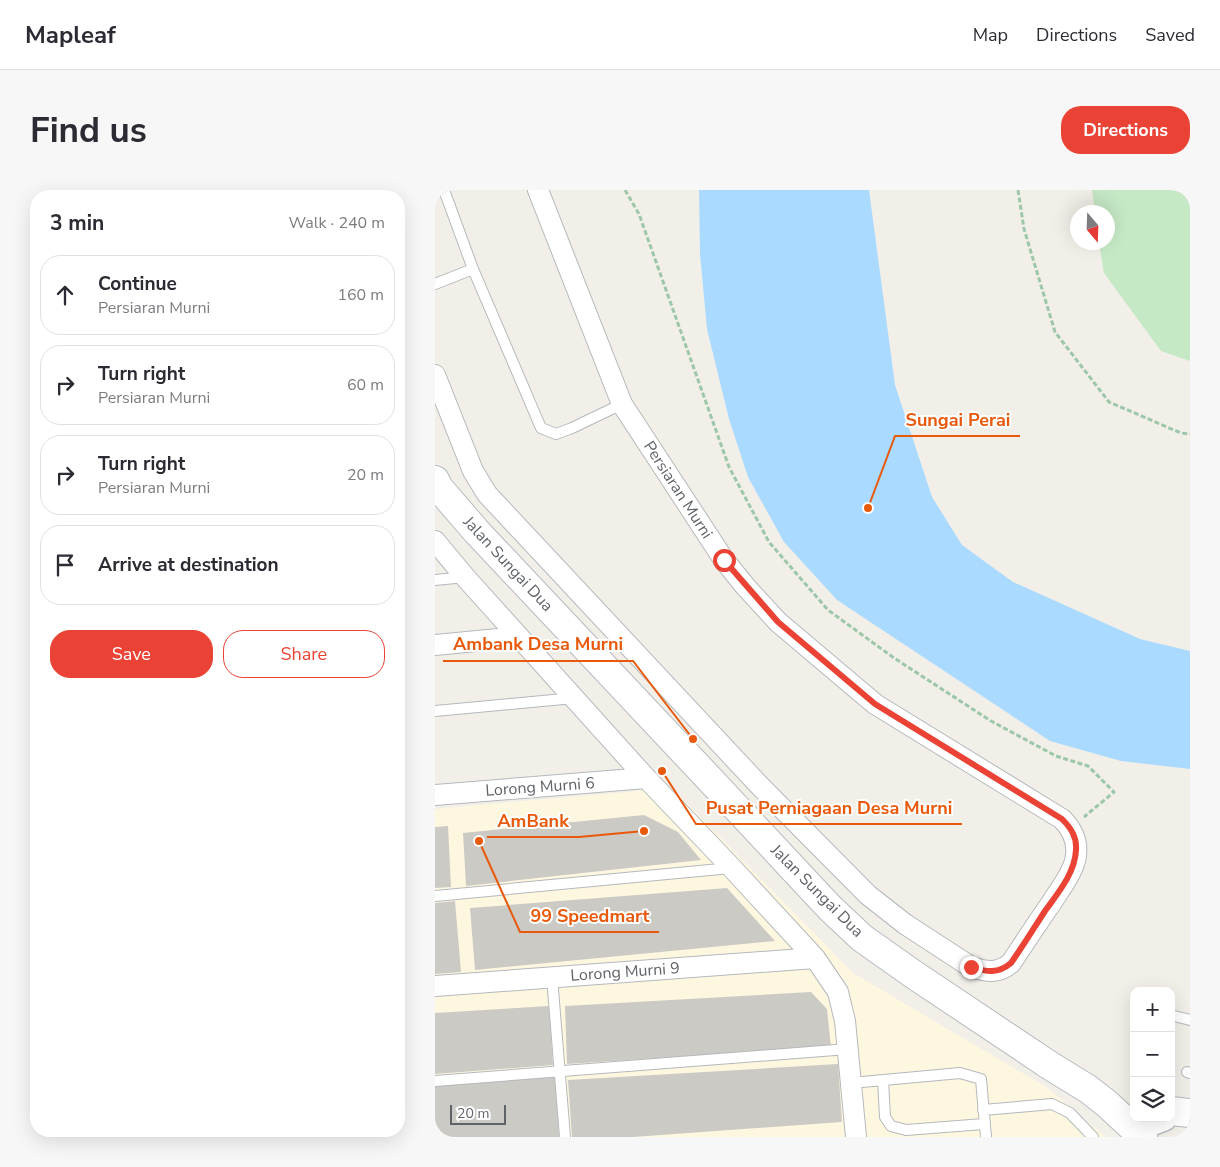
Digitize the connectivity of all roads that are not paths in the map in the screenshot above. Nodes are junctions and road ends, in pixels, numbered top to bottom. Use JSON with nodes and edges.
{"nodes":[{"id":1,"x":444,"y":190,"type":"edge"},
{"id":2,"x":538,"y":190,"type":"edge"},
{"id":3,"x":473,"y":269,"type":"junction"},
{"id":4,"x":435,"y":284,"type":"edge"},
{"id":5,"x":435,"y":375,"type":"edge"},
{"id":6,"x":621,"y":404,"type":"junction"},
{"id":7,"x":435,"y":480,"type":"edge"},
{"id":8,"x":487,"y":494,"type":"junction"},
{"id":9,"x":501,"y":510,"type":"junction"},
{"id":10,"x":471,"y":525,"type":"junction"},
{"id":11,"x":435,"y":541,"type":"edge"},
{"id":12,"x":465,"y":577,"type":"junction"},
{"id":13,"x":435,"y":580,"type":"edge"},
{"id":14,"x":518,"y":637,"type":"junction"},
{"id":15,"x":435,"y":645,"type":"edge"},
{"id":16,"x":575,"y":698,"type":"junction"},
{"id":17,"x":435,"y":711,"type":"edge"},
{"id":18,"x":646,"y":778,"type":"junction"},
{"id":19,"x":435,"y":795,"type":"edge"},
{"id":20,"x":732,"y":868,"type":"junction"},
{"id":21,"x":435,"y":896,"type":"edge"},
{"id":22,"x":815,"y":958,"type":"junction"},
{"id":23,"x":551,"y":977,"type":"junction"},
{"id":24,"x":435,"y":986,"type":"edge"},
{"id":25,"x":1175,"y":1016,"type":"edge"},
{"id":26,"x":1190,"y":1020,"type":"edge"},
{"id":27,"x":848,"y":1049,"type":"junction"},
{"id":28,"x":559,"y":1072,"type":"junction"},
{"id":29,"x":883,"y":1080,"type":"junction"},
{"id":30,"x":435,"y":1081,"type":"edge"},
{"id":31,"x":851,"y":1083,"type":"junction"},
{"id":32,"x":983,"y":1110,"type":"junction"},
{"id":33,"x":1175,"y":1112,"type":"edge"},
{"id":34,"x":1190,"y":1114,"type":"edge"},
{"id":35,"x":1175,"y":1116,"type":"edge"},
{"id":36,"x":985,"y":1124,"type":"junction"},
{"id":37,"x":1138,"y":1124,"type":"edge"},
{"id":38,"x":565,"y":1137,"type":"edge"},
{"id":39,"x":855,"y":1137,"type":"edge"},
{"id":40,"x":986,"y":1137,"type":"edge"},
{"id":41,"x":1093,"y":1137,"type":"edge"}],
"edges":[{"from":1,"to":3,"type":"lane"},
{"from":2,"to":6,"type":"street","name":"Persiaran Murni"},
{"from":3,"to":4,"type":"lane"},
{"from":3,"to":6,"type":"lane"},
{"from":5,"to":8,"type":"street"},
{"from":6,"to":9,"type":"street","name":"Persiaran Murni"},
{"from":7,"to":10,"type":"main road","name":"Jalan Sungai Dua"},
{"from":8,"to":9,"type":"street"},
{"from":8,"to":10,"type":"street"},
{"from":9,"to":10,"type":"street"},
{"from":10,"to":37,"type":"main road","name":"Jalan Sungai Dua"},
{"from":11,"to":12,"type":"street"},
{"from":12,"to":13,"type":"lane"},
{"from":12,"to":14,"type":"street"},
{"from":14,"to":15,"type":"street"},
{"from":14,"to":16,"type":"street"},
{"from":16,"to":17,"type":"lane"},
{"from":16,"to":18,"type":"street"},
{"from":18,"to":19,"type":"street","name":"Lorong Murni 6"},
{"from":18,"to":20,"type":"street"},
{"from":20,"to":21,"type":"lane"},
{"from":20,"to":22,"type":"street"},
{"from":22,"to":23,"type":"street","name":"Lorong Murni 9"},
{"from":22,"to":27,"type":"street"},
{"from":23,"to":24,"type":"street","name":"Lorong Murni 9"},
{"from":23,"to":28,"type":"lane"},
{"from":25,"to":26,"type":"lane"},
{"from":27,"to":28,"type":"lane"},
{"from":27,"to":31,"type":"street"},
{"from":28,"to":30,"type":"lane"},
{"from":28,"to":38,"type":"lane"},
{"from":29,"to":31,"type":"lane"},
{"from":29,"to":32,"type":"lane"},
{"from":29,"to":36,"type":"lane"},
{"from":31,"to":39,"type":"street"},
{"from":32,"to":36,"type":"lane"},
{"from":32,"to":41,"type":"lane"},
{"from":33,"to":34,"type":"main road"},
{"from":34,"to":35,"type":"street"},
{"from":36,"to":40,"type":"lane"}]}
